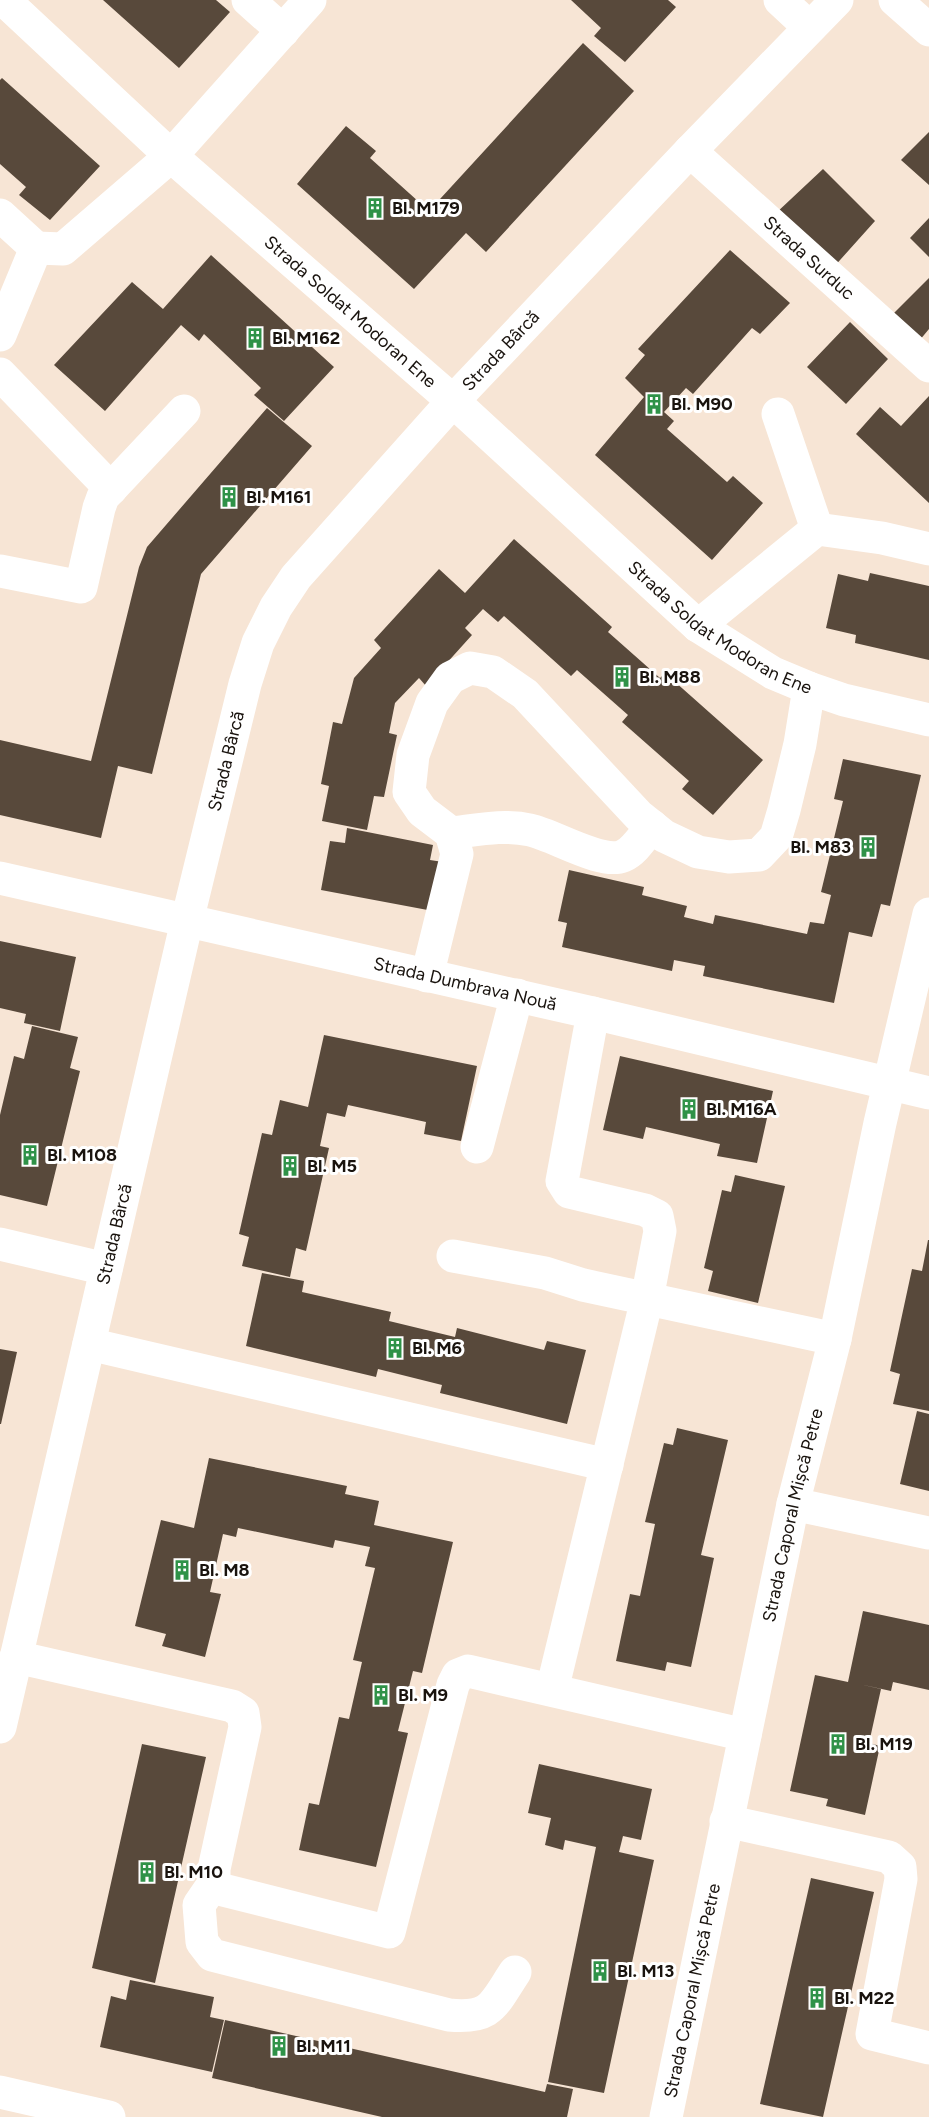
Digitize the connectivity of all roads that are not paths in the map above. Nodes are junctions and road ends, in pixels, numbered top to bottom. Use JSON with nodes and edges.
{"nodes":[{"id":1,"x":4,"y":0,"type":"edge"},
{"id":2,"x":248,"y":0,"type":"edge"},
{"id":3,"x":310,"y":0,"type":"edge"},
{"id":4,"x":780,"y":0,"type":"edge"},
{"id":5,"x":837,"y":0,"type":"edge"},
{"id":6,"x":895,"y":0,"type":"edge"},
{"id":7,"x":809,"y":27,"type":"junction"},
{"id":8,"x":929,"y":30,"type":"edge"},
{"id":9,"x":283,"y":31,"type":"junction"},
{"id":10,"x":690,"y":152,"type":"junction"},
{"id":11,"x":171,"y":156,"type":"junction"},
{"id":12,"x":0,"y":215,"type":"edge"},
{"id":13,"x":36,"y":248,"type":"junction"},
{"id":14,"x":0,"y":335,"type":"edge"},
{"id":15,"x":929,"y":366,"type":"edge"},
{"id":16,"x":0,"y":374,"type":"edge"},
{"id":17,"x":453,"y":401,"type":"junction"},
{"id":18,"x":184,"y":411,"type":"dead end"},
{"id":19,"x":778,"y":414,"type":"dead end"},
{"id":20,"x":111,"y":489,"type":"junction"},
{"id":21,"x":817,"y":529,"type":"junction"},
{"id":22,"x":929,"y":549,"type":"edge"},
{"id":23,"x":0,"y":571,"type":"edge"},
{"id":24,"x":698,"y":626,"type":"junction"},
{"id":25,"x":809,"y":688,"type":"junction"},
{"id":26,"x":929,"y":720,"type":"edge"},
{"id":27,"x":652,"y":826,"type":"junction"},
{"id":28,"x":451,"y":833,"type":"junction"},
{"id":29,"x":0,"y":878,"type":"edge"},
{"id":30,"x":929,"y":914,"type":"edge"},
{"id":31,"x":187,"y":921,"type":"junction"},
{"id":32,"x":427,"y":976,"type":"junction"},
{"id":33,"x":517,"y":995,"type":"junction"},
{"id":34,"x":593,"y":1013,"type":"junction"},
{"id":35,"x":889,"y":1083,"type":"junction"},
{"id":36,"x":929,"y":1093,"type":"edge"},
{"id":37,"x":477,"y":1147,"type":"dead end"},
{"id":38,"x":0,"y":1244,"type":"edge"},
{"id":39,"x":453,"y":1256,"type":"dead end"},
{"id":40,"x":106,"y":1269,"type":"junction"},
{"id":41,"x":647,"y":1299,"type":"junction"},
{"id":42,"x":835,"y":1340,"type":"junction"},
{"id":43,"x":89,"y":1344,"type":"junction"},
{"id":44,"x":607,"y":1465,"type":"junction"},
{"id":45,"x":794,"y":1504,"type":"junction"},
{"id":46,"x":929,"y":1533,"type":"edge"},
{"id":47,"x":16,"y":1657,"type":"junction"},
{"id":48,"x":552,"y":1690,"type":"junction"},
{"id":49,"x":0,"y":1727,"type":"edge"},
{"id":50,"x":745,"y":1735,"type":"junction"},
{"id":51,"x":726,"y":1821,"type":"junction"},
{"id":52,"x":214,"y":1883,"type":"junction"},
{"id":53,"x":515,"y":1972,"type":"dead end"},
{"id":54,"x":929,"y":2048,"type":"edge"},
{"id":55,"x":0,"y":2092,"type":"edge"},
{"id":56,"x":45,"y":2110,"type":"edge"},
{"id":57,"x":109,"y":2117,"type":"edge"},
{"id":58,"x":666,"y":2117,"type":"edge"}],
"edges":[{"from":1,"to":11,"type":"street","name":"Strada Soldat Modoran Ene"},
{"from":2,"to":9,"type":"street"},
{"from":3,"to":9,"type":"street"},
{"from":4,"to":7,"type":"street"},
{"from":5,"to":7,"type":"street","name":"Strada Bârcă"},
{"from":6,"to":8,"type":"street"},
{"from":7,"to":10,"type":"street","name":"Strada Bârcă"},
{"from":9,"to":11,"type":"street"},
{"from":10,"to":15,"type":"street","name":"Strada Surduc"},
{"from":10,"to":17,"type":"street","name":"Strada Bârcă"},
{"from":11,"to":13,"type":"street"},
{"from":11,"to":17,"type":"street","name":"Strada Soldat Modoran Ene"},
{"from":12,"to":13,"type":"street"},
{"from":13,"to":14,"type":"street"},
{"from":16,"to":20,"type":"street"},
{"from":17,"to":24,"type":"street","name":"Strada Soldat Modoran Ene"},
{"from":17,"to":31,"type":"street","name":"Strada Bârcă"},
{"from":18,"to":20,"type":"street"},
{"from":19,"to":21,"type":"street"},
{"from":20,"to":23,"type":"street"},
{"from":21,"to":22,"type":"street"},
{"from":21,"to":24,"type":"street"},
{"from":24,"to":25,"type":"street","name":"Strada Soldat Modoran Ene"},
{"from":25,"to":26,"type":"street","name":"Strada Soldat Modoran Ene"},
{"from":25,"to":27,"type":"street"},
{"from":27,"to":28,"type":"street"},
{"from":27,"to":28,"type":"street"},
{"from":28,"to":32,"type":"street"},
{"from":29,"to":31,"type":"street","name":"Strada Dumbrava Nouă"},
{"from":30,"to":35,"type":"street","name":"Strada Caporal Mișcă Petre"},
{"from":31,"to":32,"type":"street","name":"Strada Dumbrava Nouă"},
{"from":31,"to":40,"type":"street","name":"Strada Bârcă"},
{"from":32,"to":33,"type":"street","name":"Strada Dumbrava Nouă"},
{"from":33,"to":34,"type":"street","name":"Strada Dumbrava Nouă"},
{"from":33,"to":37,"type":"street"},
{"from":34,"to":35,"type":"street","name":"Strada Dumbrava Nouă"},
{"from":34,"to":41,"type":"street"},
{"from":35,"to":36,"type":"street","name":"Strada Dumbrava Nouă"},
{"from":35,"to":42,"type":"street","name":"Strada Caporal Mișcă Petre"},
{"from":38,"to":40,"type":"street"},
{"from":39,"to":41,"type":"street"},
{"from":40,"to":43,"type":"street","name":"Strada Bârcă"},
{"from":41,"to":42,"type":"street"},
{"from":41,"to":44,"type":"street"},
{"from":42,"to":45,"type":"street","name":"Strada Caporal Mișcă Petre"},
{"from":43,"to":44,"type":"street"},
{"from":43,"to":47,"type":"street","name":"Strada Bârcă"},
{"from":44,"to":48,"type":"street"},
{"from":45,"to":46,"type":"street"},
{"from":45,"to":50,"type":"street","name":"Strada Caporal Mișcă Petre"},
{"from":47,"to":49,"type":"street","name":"Strada Bârcă"},
{"from":47,"to":52,"type":"street"},
{"from":48,"to":50,"type":"street"},
{"from":48,"to":52,"type":"street"},
{"from":50,"to":51,"type":"street","name":"Strada Caporal Mișcă Petre"},
{"from":51,"to":54,"type":"street"},
{"from":51,"to":58,"type":"street","name":"Strada Caporal Mișcă Petre"},
{"from":52,"to":53,"type":"street"},
{"from":55,"to":56,"type":"street"},
{"from":56,"to":57,"type":"street"}]}
